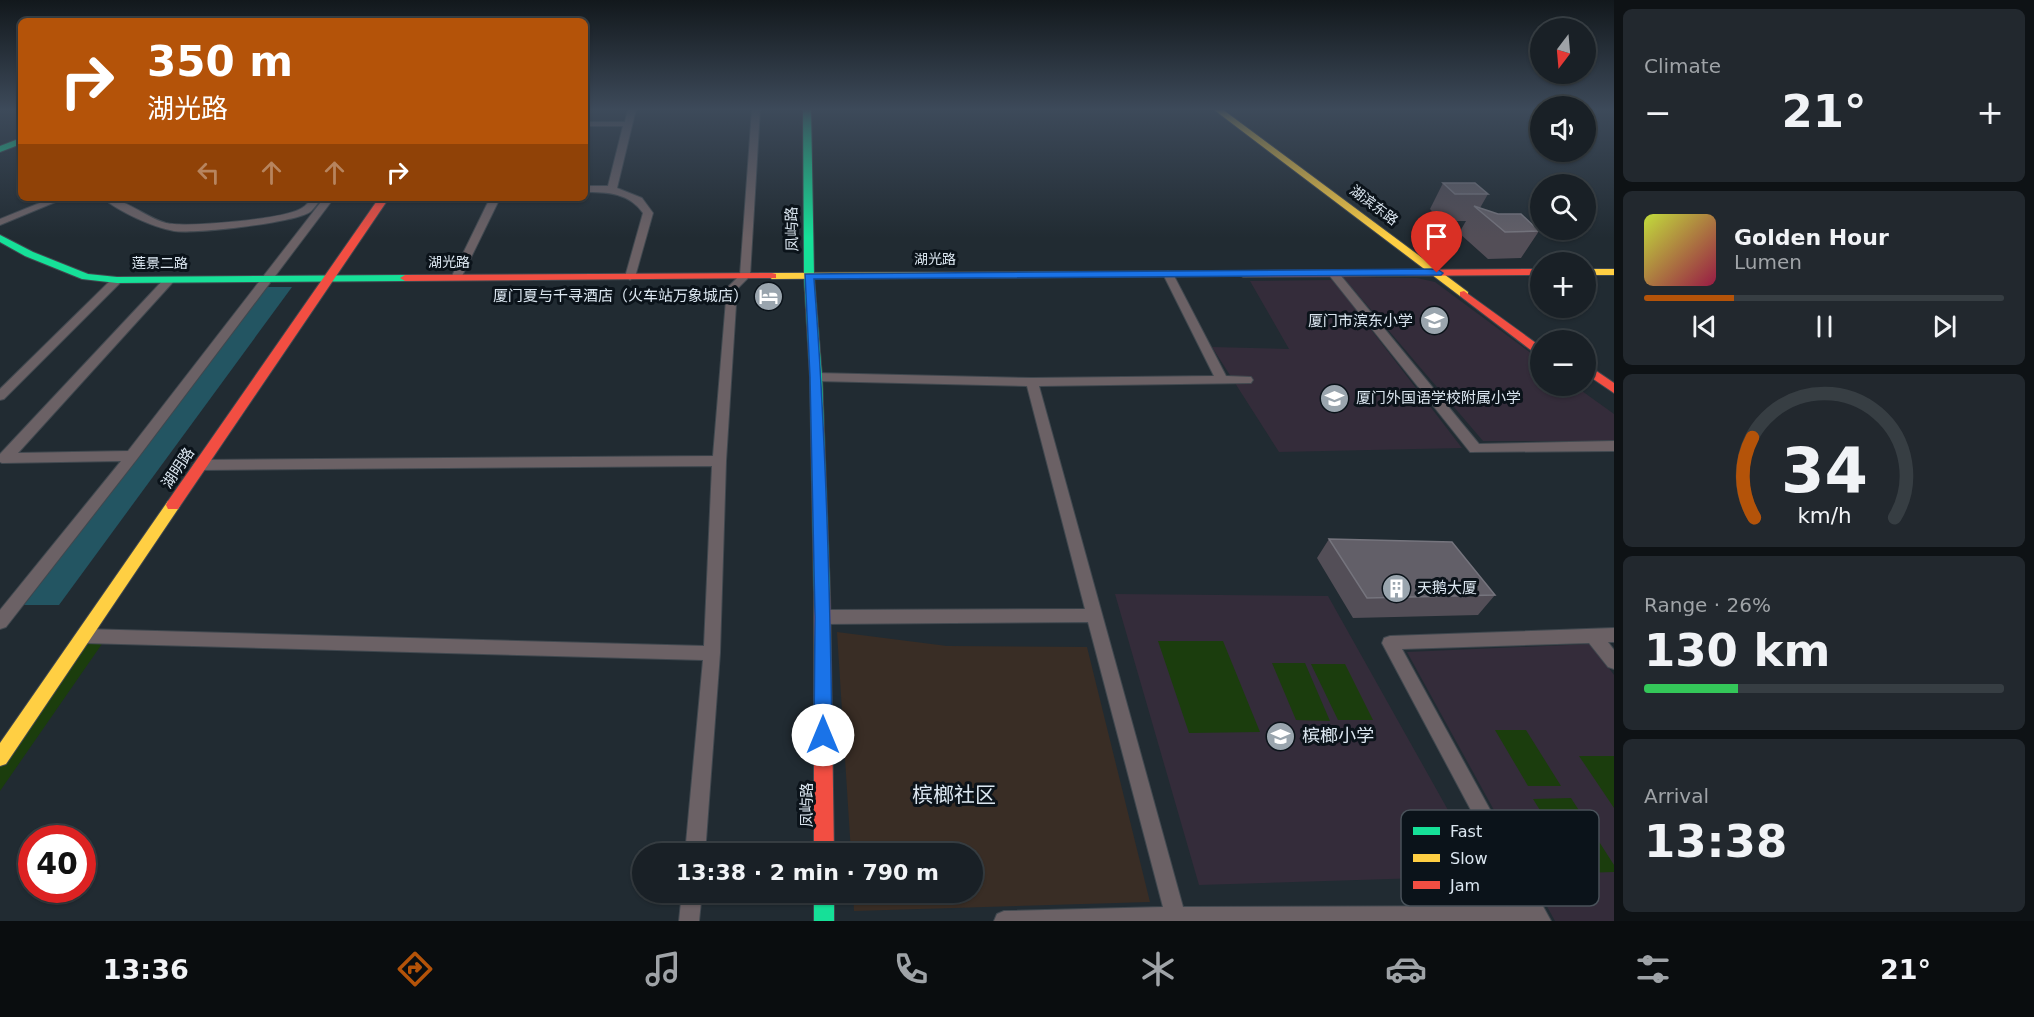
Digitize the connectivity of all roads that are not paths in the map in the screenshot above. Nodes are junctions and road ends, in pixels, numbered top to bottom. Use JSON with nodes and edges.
{"nodes":[{"id":1,"x":622,"y":152,"type":"edge"},
{"id":2,"x":753,"y":152,"type":"edge"},
{"id":3,"x":808,"y":152,"type":"edge"},
{"id":4,"x":1275,"y":152,"type":"edge"},
{"id":5,"x":1289,"y":152,"type":"edge"},
{"id":6,"x":588,"y":189,"type":"edge"},
{"id":7,"x":612,"y":189,"type":"junction"},
{"id":8,"x":52,"y":201,"type":"edge"},
{"id":9,"x":114,"y":201,"type":"edge"},
{"id":10,"x":314,"y":201,"type":"edge"},
{"id":11,"x":327,"y":201,"type":"edge"},
{"id":12,"x":374,"y":201,"type":"edge"},
{"id":13,"x":382,"y":201,"type":"edge"},
{"id":14,"x":494,"y":201,"type":"edge"},
{"id":15,"x":0,"y":222,"type":"edge"},
{"id":16,"x":0,"y":238,"type":"edge"},
{"id":17,"x":1530,"y":272,"type":"edge"},
{"id":18,"x":1596,"y":272,"type":"edge"},
{"id":19,"x":1614,"y":272,"type":"edge"},
{"id":20,"x":1333,"y":273,"type":"junction"},
{"id":21,"x":1437,"y":273,"type":"junction"},
{"id":22,"x":1456,"y":273,"type":"junction"},
{"id":23,"x":1168,"y":274,"type":"junction"},
{"id":24,"x":745,"y":276,"type":"junction"},
{"id":25,"x":809,"y":276,"type":"junction"},
{"id":26,"x":630,"y":277,"type":"junction"},
{"id":27,"x":456,"y":278,"type":"junction"},
{"id":28,"x":170,"y":279,"type":"junction"},
{"id":29,"x":266,"y":279,"type":"junction"},
{"id":30,"x":325,"y":279,"type":"junction"},
{"id":31,"x":117,"y":280,"type":"junction"},
{"id":32,"x":1534,"y":330,"type":"edge"},
{"id":33,"x":1530,"y":343,"type":"edge"},
{"id":34,"x":1596,"y":376,"type":"edge"},
{"id":35,"x":816,"y":377,"type":"junction"},
{"id":36,"x":1222,"y":380,"type":"junction"},
{"id":37,"x":1247,"y":380,"type":"dead end"},
{"id":38,"x":1032,"y":382,"type":"junction"},
{"id":39,"x":1614,"y":389,"type":"edge"},
{"id":40,"x":1596,"y":392,"type":"edge"},
{"id":41,"x":0,"y":396,"type":"edge"},
{"id":42,"x":1614,"y":405,"type":"edge"},
{"id":43,"x":1614,"y":446,"type":"edge"},
{"id":44,"x":132,"y":456,"type":"junction"},
{"id":45,"x":3,"y":458,"type":"edge"},
{"id":46,"x":719,"y":460,"type":"junction"},
{"id":47,"x":200,"y":465,"type":"junction"},
{"id":48,"x":1093,"y":615,"type":"junction"},
{"id":49,"x":823,"y":617,"type":"junction"},
{"id":50,"x":0,"y":622,"type":"edge"},
{"id":51,"x":1593,"y":635,"type":"junction"},
{"id":52,"x":1614,"y":635,"type":"edge"},
{"id":53,"x":84,"y":636,"type":"junction"},
{"id":54,"x":712,"y":653,"type":"junction"},
{"id":55,"x":1614,"y":662,"type":"edge"},
{"id":56,"x":0,"y":737,"type":"edge"},
{"id":57,"x":0,"y":758,"type":"edge"},
{"id":58,"x":1480,"y":810,"type":"edge"},
{"id":59,"x":696,"y":843,"type":"edge"},
{"id":60,"x":824,"y":843,"type":"edge"},
{"id":61,"x":691,"y":903,"type":"edge"},
{"id":62,"x":824,"y":903,"type":"edge"},
{"id":63,"x":1539,"y":918,"type":"edge"},
{"id":64,"x":1176,"y":919,"type":"edge"},
{"id":65,"x":689,"y":921,"type":"edge"},
{"id":66,"x":824,"y":921,"type":"edge"},
{"id":67,"x":1004,"y":921,"type":"edge"}],
"edges":[{"from":1,"to":7,"type":"street"},
{"from":2,"to":24,"type":"street"},
{"from":3,"to":25,"type":"street","name":"凤屿路"},
{"from":4,"to":21,"type":"street","name":"湖滨东路"},
{"from":5,"to":22,"type":"street","name":"湖滨东路"},
{"from":6,"to":7,"type":"street"},
{"from":7,"to":26,"type":"street"},
{"from":8,"to":15,"type":"street"},
{"from":9,"to":10,"type":"street"},
{"from":11,"to":29,"type":"street"},
{"from":12,"to":30,"type":"street","name":"湖明路"},
{"from":13,"to":30,"type":"street","name":"湖明路"},
{"from":14,"to":27,"type":"street"},
{"from":16,"to":31,"type":"street","name":"莲景二路"},
{"from":17,"to":22,"type":"street","name":"湖光路"},
{"from":18,"to":19,"type":"street"},
{"from":20,"to":21,"type":"street","name":"湖光路"},
{"from":20,"to":23,"type":"street","name":"湖光路"},
{"from":20,"to":43,"type":"street"},
{"from":21,"to":22,"type":"street","name":"湖光路"},
{"from":21,"to":33,"type":"street","name":"湖滨东路"},
{"from":22,"to":32,"type":"street","name":"湖滨东路"},
{"from":23,"to":25,"type":"street","name":"湖光路"},
{"from":23,"to":36,"type":"street"},
{"from":24,"to":25,"type":"street","name":"湖光路"},
{"from":24,"to":26,"type":"street","name":"湖光路"},
{"from":24,"to":46,"type":"street"},
{"from":25,"to":35,"type":"street","name":"凤屿路"},
{"from":26,"to":27,"type":"street","name":"湖光路"},
{"from":27,"to":30,"type":"street","name":"湖光路"},
{"from":28,"to":29,"type":"street","name":"莲景二路"},
{"from":28,"to":31,"type":"street","name":"莲景二路"},
{"from":28,"to":45,"type":"street"},
{"from":29,"to":30,"type":"street","name":"莲景二路"},
{"from":29,"to":44,"type":"street"},
{"from":30,"to":47,"type":"street","name":"湖明路"},
{"from":30,"to":56,"type":"street","name":"湖明路"},
{"from":31,"to":41,"type":"street"},
{"from":34,"to":39,"type":"street"},
{"from":35,"to":38,"type":"street"},
{"from":35,"to":49,"type":"street","name":"凤屿路"},
{"from":36,"to":37,"type":"street"},
{"from":36,"to":38,"type":"street"},
{"from":38,"to":48,"type":"street"},
{"from":40,"to":42,"type":"street"},
{"from":44,"to":45,"type":"street"},
{"from":44,"to":50,"type":"street"},
{"from":46,"to":47,"type":"street"},
{"from":46,"to":54,"type":"street"},
{"from":47,"to":53,"type":"street","name":"湖明路"},
{"from":48,"to":49,"type":"street"},
{"from":48,"to":64,"type":"street"},
{"from":49,"to":60,"type":"street","name":"凤屿路"},
{"from":51,"to":52,"type":"street"},
{"from":51,"to":55,"type":"street"},
{"from":51,"to":58,"type":"street"},
{"from":53,"to":54,"type":"street"},
{"from":53,"to":57,"type":"street","name":"湖明路"},
{"from":54,"to":59,"type":"street"},
{"from":61,"to":65,"type":"street"},
{"from":62,"to":66,"type":"street"},
{"from":63,"to":64,"type":"street"},
{"from":64,"to":67,"type":"street"}]}
